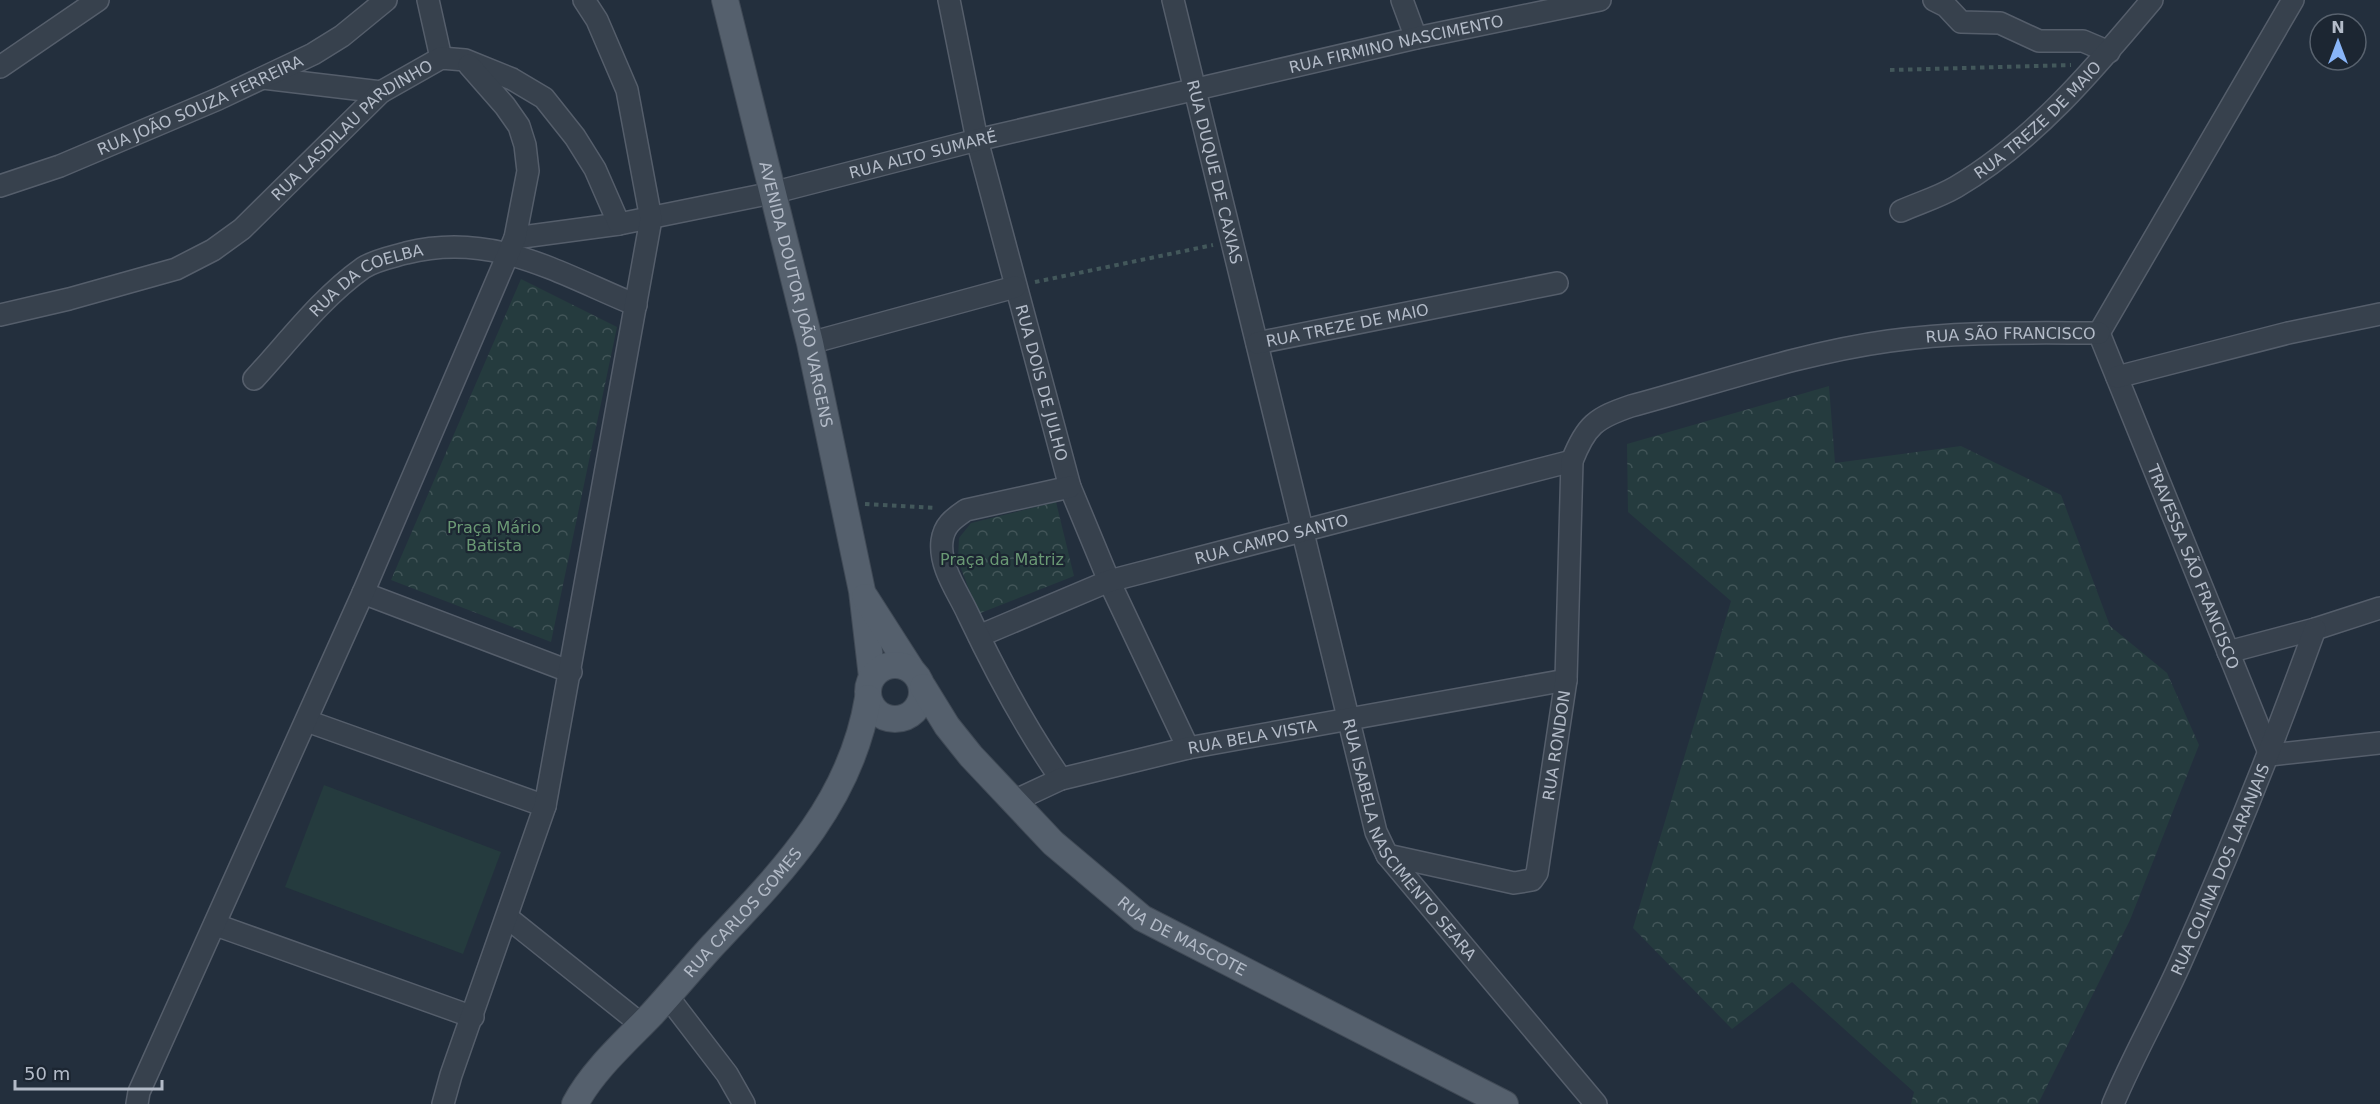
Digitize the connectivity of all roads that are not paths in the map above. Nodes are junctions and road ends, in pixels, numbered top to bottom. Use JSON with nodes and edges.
{"nodes":[{"id":1,"x":98,"y":0,"type":"edge"},
{"id":2,"x":386,"y":0,"type":"edge"},
{"id":3,"x":428,"y":0,"type":"edge"},
{"id":4,"x":584,"y":0,"type":"edge"},
{"id":5,"x":725,"y":0,"type":"edge"},
{"id":6,"x":949,"y":0,"type":"edge"},
{"id":7,"x":1173,"y":0,"type":"edge"},
{"id":8,"x":1402,"y":0,"type":"edge"},
{"id":9,"x":1600,"y":0,"type":"edge"},
{"id":10,"x":1934,"y":0,"type":"edge"},
{"id":11,"x":2152,"y":0,"type":"edge"},
{"id":12,"x":2293,"y":0,"type":"edge"},
{"id":13,"x":1416,"y":38,"type":"junction"},
{"id":14,"x":441,"y":58,"type":"junction"},
{"id":15,"x":2104,"y":58,"type":"junction"},
{"id":16,"x":465,"y":60,"type":"junction"},
{"id":17,"x":0,"y":67,"type":"edge"},
{"id":18,"x":261,"y":77,"type":"junction"},
{"id":19,"x":1194,"y":91,"type":"junction"},
{"id":20,"x":381,"y":92,"type":"junction"},
{"id":21,"x":977,"y":140,"type":"junction"},
{"id":22,"x":0,"y":186,"type":"edge"},
{"id":23,"x":772,"y":193,"type":"junction"},
{"id":24,"x":1901,"y":211,"type":"dead end"},
{"id":25,"x":651,"y":219,"type":"junction"},
{"id":26,"x":619,"y":224,"type":"junction"},
{"id":27,"x":513,"y":245,"type":"junction"},
{"id":28,"x":1557,"y":283,"type":"dead end"},
{"id":29,"x":1015,"y":287,"type":"junction"},
{"id":30,"x":636,"y":305,"type":"junction"},
{"id":31,"x":2380,"y":314,"type":"edge"},
{"id":32,"x":0,"y":315,"type":"edge"},
{"id":33,"x":2099,"y":333,"type":"junction"},
{"id":34,"x":810,"y":343,"type":"junction"},
{"id":35,"x":1257,"y":344,"type":"junction"},
{"id":36,"x":2117,"y":377,"type":"junction"},
{"id":37,"x":254,"y":379,"type":"dead end"},
{"id":38,"x":1572,"y":461,"type":"junction"},
{"id":39,"x":1071,"y":487,"type":"junction"},
{"id":40,"x":1302,"y":532,"type":"junction"},
{"id":41,"x":1109,"y":581,"type":"junction"},
{"id":42,"x":862,"y":591,"type":"junction"},
{"id":43,"x":363,"y":593,"type":"junction"},
{"id":44,"x":2380,"y":608,"type":"edge"},
{"id":45,"x":2314,"y":629,"type":"junction"},
{"id":46,"x":979,"y":636,"type":"junction"},
{"id":47,"x":2228,"y":652,"type":"junction"},
{"id":48,"x":571,"y":672,"type":"junction"},
{"id":49,"x":917,"y":678,"type":"junction"},
{"id":50,"x":1566,"y":680,"type":"junction"},
{"id":51,"x":870,"y":687,"type":"junction"},
{"id":52,"x":307,"y":721,"type":"junction"},
{"id":53,"x":1348,"y":721,"type":"junction"},
{"id":54,"x":2380,"y":743,"type":"edge"},
{"id":55,"x":1188,"y":748,"type":"junction"},
{"id":56,"x":2270,"y":755,"type":"junction"},
{"id":57,"x":1061,"y":779,"type":"junction"},
{"id":58,"x":1014,"y":801,"type":"junction"},
{"id":59,"x":545,"y":806,"type":"junction"},
{"id":60,"x":1387,"y":855,"type":"junction"},
{"id":61,"x":508,"y":918,"type":"junction"},
{"id":62,"x":216,"y":925,"type":"junction"},
{"id":63,"x":668,"y":997,"type":"junction"},
{"id":64,"x":473,"y":1017,"type":"junction"},
{"id":65,"x":642,"y":1025,"type":"junction"},
{"id":66,"x":137,"y":1104,"type":"edge"},
{"id":67,"x":443,"y":1104,"type":"edge"},
{"id":68,"x":575,"y":1104,"type":"edge"},
{"id":69,"x":744,"y":1104,"type":"edge"},
{"id":70,"x":1505,"y":1104,"type":"edge"},
{"id":71,"x":1596,"y":1104,"type":"edge"},
{"id":72,"x":2113,"y":1104,"type":"edge"}],
"edges":[{"from":1,"to":17,"type":"street"},
{"from":2,"to":18,"type":"street","name":"RUA JOÃO SOUZA FERREIRA"},
{"from":3,"to":14,"type":"street"},
{"from":4,"to":25,"type":"street"},
{"from":5,"to":23,"type":"main road","name":"AVENIDA DOUTOR JOÃO VARGENS"},
{"from":6,"to":21,"type":"street","name":"RUA DOIS DE JULHO"},
{"from":7,"to":19,"type":"street","name":"RUA DUQUE DE CAXIAS"},
{"from":8,"to":13,"type":"street"},
{"from":9,"to":13,"type":"street","name":"RUA FIRMINO NASCIMENTO"},
{"from":10,"to":15,"type":"street"},
{"from":11,"to":15,"type":"street","name":"RUA TREZE DE MAIO"},
{"from":12,"to":33,"type":"street","name":"RUA SÃO FRANCISCO"},
{"from":13,"to":19,"type":"street","name":"RUA FIRMINO NASCIMENTO"},
{"from":14,"to":16,"type":"street","name":"RUA LASDILAU PARDINHO"},
{"from":14,"to":20,"type":"street","name":"RUA LASDILAU PARDINHO"},
{"from":15,"to":24,"type":"street","name":"RUA TREZE DE MAIO"},
{"from":16,"to":26,"type":"street","name":"RUA LASDILAU PARDINHO"},
{"from":16,"to":27,"type":"street"},
{"from":18,"to":20,"type":"street"},
{"from":18,"to":22,"type":"street","name":"RUA JOÃO SOUZA FERREIRA"},
{"from":19,"to":21,"type":"street","name":"RUA ALTO SUMARÉ"},
{"from":19,"to":35,"type":"street","name":"RUA DUQUE DE CAXIAS"},
{"from":20,"to":32,"type":"street","name":"RUA LASDILAU PARDINHO"},
{"from":21,"to":23,"type":"street","name":"RUA ALTO SUMARÉ"},
{"from":21,"to":29,"type":"street","name":"RUA DOIS DE JULHO"},
{"from":23,"to":25,"type":"street","name":"RUA ALTO SUMARÉ"},
{"from":23,"to":34,"type":"main road","name":"AVENIDA DOUTOR JOÃO VARGENS"},
{"from":25,"to":26,"type":"street"},
{"from":25,"to":30,"type":"street"},
{"from":26,"to":27,"type":"street"},
{"from":27,"to":30,"type":"street"},
{"from":27,"to":37,"type":"street","name":"RUA DA COELBA"},
{"from":27,"to":43,"type":"street"},
{"from":28,"to":35,"type":"street","name":"RUA TREZE DE MAIO"},
{"from":29,"to":34,"type":"street"},
{"from":29,"to":39,"type":"street","name":"RUA DOIS DE JULHO"},
{"from":30,"to":48,"type":"street"},
{"from":31,"to":36,"type":"street"},
{"from":33,"to":36,"type":"street","name":"TRAVESSA SÃO FRANCISCO"},
{"from":33,"to":38,"type":"street","name":"RUA SÃO FRANCISCO"},
{"from":34,"to":42,"type":"main road","name":"AVENIDA DOUTOR JOÃO VARGENS"},
{"from":35,"to":40,"type":"street","name":"RUA TREZE DE MAIO"},
{"from":36,"to":47,"type":"street","name":"TRAVESSA SÃO FRANCISCO"},
{"from":38,"to":40,"type":"street","name":"RUA CAMPO SANTO"},
{"from":38,"to":50,"type":"street","name":"RUA RONDON"},
{"from":39,"to":41,"type":"street","name":"RUA DOIS DE JULHO"},
{"from":39,"to":46,"type":"street"},
{"from":40,"to":41,"type":"street","name":"RUA CAMPO SANTO"},
{"from":40,"to":53,"type":"street","name":"RUA ISABELA NASCIMENTO SEARA"},
{"from":41,"to":46,"type":"street","name":"RUA CAMPO SANTO"},
{"from":41,"to":55,"type":"street","name":"RUA DOIS DE JULHO"},
{"from":42,"to":49,"type":"main road","name":"AVENIDA DOUTOR JOÃO VARGENS"},
{"from":42,"to":51,"type":"main road","name":"AVENIDA DOUTOR JOÃO VARGENS"},
{"from":43,"to":48,"type":"street"},
{"from":43,"to":52,"type":"street"},
{"from":44,"to":45,"type":"street"},
{"from":45,"to":47,"type":"street"},
{"from":45,"to":56,"type":"street","name":"RUA COLINA DOS LARANJAIS"},
{"from":46,"to":57,"type":"street"},
{"from":47,"to":56,"type":"street","name":"TRAVESSA SÃO FRANCISCO"},
{"from":48,"to":59,"type":"street"},
{"from":49,"to":51,"type":"main road"},
{"from":49,"to":51,"type":"main road"},
{"from":49,"to":58,"type":"main road","name":"RUA DE MASCOTE"},
{"from":50,"to":53,"type":"street","name":"RUA BELA VISTA"},
{"from":50,"to":60,"type":"street","name":"RUA RONDON"},
{"from":51,"to":63,"type":"main road","name":"RUA CARLOS GOMES"},
{"from":52,"to":59,"type":"street"},
{"from":52,"to":62,"type":"street"},
{"from":53,"to":55,"type":"street","name":"RUA BELA VISTA"},
{"from":53,"to":60,"type":"street","name":"RUA ISABELA NASCIMENTO SEARA"},
{"from":54,"to":56,"type":"street"},
{"from":55,"to":57,"type":"street","name":"RUA BELA VISTA"},
{"from":56,"to":72,"type":"street","name":"RUA COLINA DOS LARANJAIS"},
{"from":57,"to":58,"type":"street","name":"RUA BELA VISTA"},
{"from":58,"to":70,"type":"main road","name":"RUA DE MASCOTE"},
{"from":59,"to":61,"type":"street"},
{"from":60,"to":71,"type":"street","name":"RUA ISABELA NASCIMENTO SEARA"},
{"from":61,"to":64,"type":"street"},
{"from":61,"to":65,"type":"street"},
{"from":62,"to":64,"type":"street"},
{"from":62,"to":66,"type":"street"},
{"from":63,"to":65,"type":"main road","name":"RUA CARLOS GOMES"},
{"from":63,"to":69,"type":"street"},
{"from":64,"to":67,"type":"street"},
{"from":65,"to":68,"type":"main road","name":"RUA CARLOS GOMES"}]}
